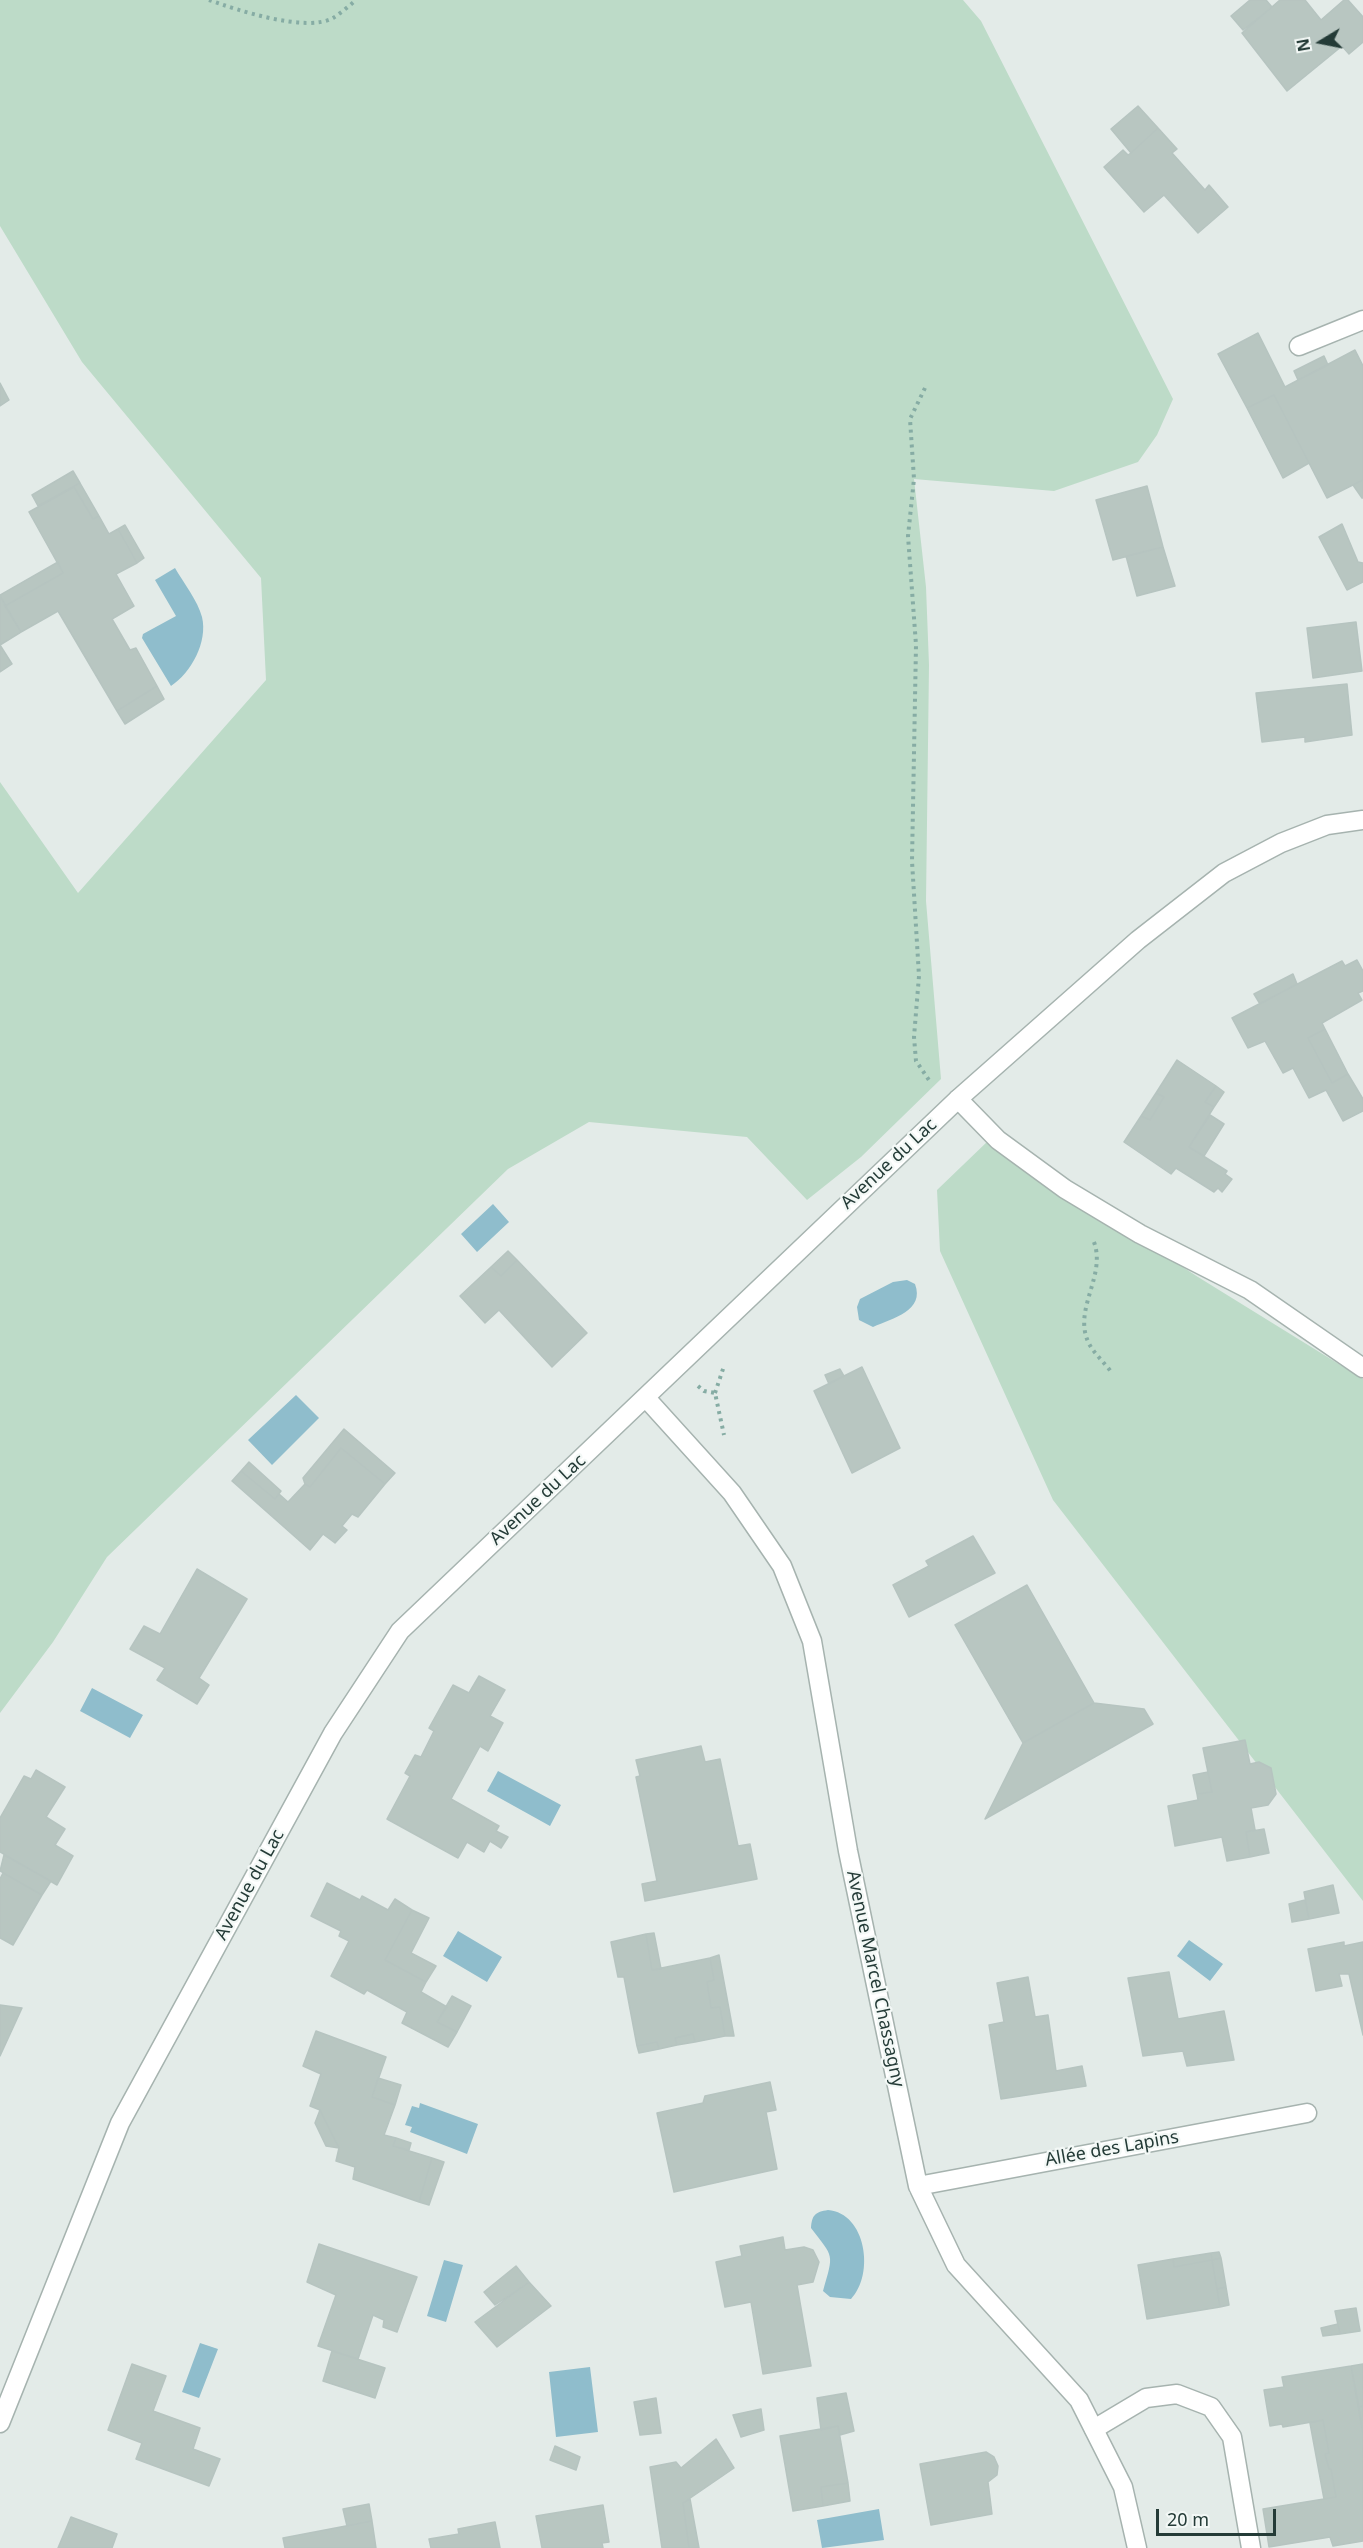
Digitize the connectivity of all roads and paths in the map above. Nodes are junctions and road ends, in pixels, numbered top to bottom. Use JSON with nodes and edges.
{"nodes":[{"id":1,"x":209,"y":0,"type":"edge"},
{"id":2,"x":356,"y":0,"type":"edge"},
{"id":3,"x":1363,"y":320,"type":"edge"},
{"id":4,"x":1299,"y":346,"type":"dead end"},
{"id":5,"x":925,"y":388,"type":"dead end"},
{"id":6,"x":1363,"y":820,"type":"edge"},
{"id":7,"x":958,"y":1099,"type":"junction"},
{"id":8,"x":1092,"y":1238,"type":"dead end"},
{"id":9,"x":729,"y":1358,"type":"dead end"},
{"id":10,"x":676,"y":1366,"type":"junction"},
{"id":11,"x":1363,"y":1368,"type":"edge"},
{"id":12,"x":1112,"y":1373,"type":"dead end"},
{"id":13,"x":715,"y":1394,"type":"junction"},
{"id":14,"x":646,"y":1398,"type":"junction"},
{"id":15,"x":729,"y":1442,"type":"dead end"},
{"id":16,"x":1307,"y":2113,"type":"dead end"},
{"id":17,"x":918,"y":2186,"type":"junction"},
{"id":18,"x":0,"y":2423,"type":"edge"},
{"id":19,"x":1094,"y":2429,"type":"junction"},
{"id":20,"x":1137,"y":2548,"type":"edge"},
{"id":21,"x":1251,"y":2548,"type":"edge"}],
"edges":[{"from":1,"to":2,"type":"path"},
{"from":3,"to":4,"type":"street"},
{"from":5,"to":7,"type":"path"},
{"from":6,"to":7,"type":"street","name":"Avenue du Lac"},
{"from":7,"to":10,"type":"street","name":"Avenue du Lac"},
{"from":7,"to":11,"type":"street"},
{"from":8,"to":12,"type":"path"},
{"from":9,"to":13,"type":"path"},
{"from":10,"to":13,"type":"path"},
{"from":10,"to":14,"type":"street","name":"Avenue du Lac"},
{"from":13,"to":15,"type":"path"},
{"from":14,"to":17,"type":"street","name":"Avenue Marcel Chassagny"},
{"from":14,"to":18,"type":"street","name":"Avenue du Lac"},
{"from":16,"to":17,"type":"street","name":"Allée des Lapins"},
{"from":17,"to":19,"type":"street","name":"Avenue Marcel Chassagny"},
{"from":19,"to":20,"type":"street","name":"Avenue Marcel Chassagny"},
{"from":19,"to":21,"type":"street"}]}
